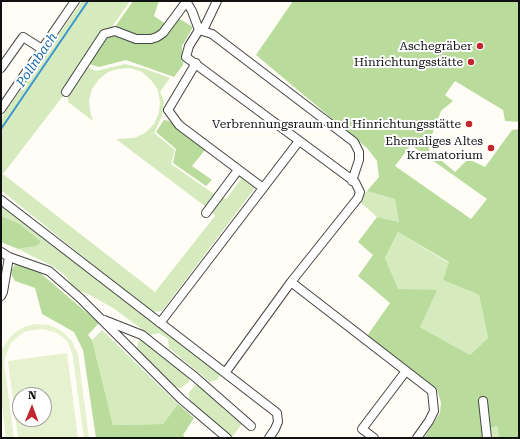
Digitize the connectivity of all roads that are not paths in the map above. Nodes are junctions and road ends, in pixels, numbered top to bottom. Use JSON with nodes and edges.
{"nodes":[{"id":1,"x":75,"y":1,"type":"edge"},
{"id":2,"x":217,"y":1,"type":"edge"},
{"id":3,"x":186,"y":2,"type":"edge"},
{"id":4,"x":199,"y":30,"type":"junction"},
{"id":5,"x":42,"y":49,"type":"junction"},
{"id":6,"x":196,"y":64,"type":"junction"},
{"id":7,"x":1,"y":68,"type":"edge"},
{"id":8,"x":66,"y":92,"type":"dead end"},
{"id":9,"x":1,"y":109,"type":"edge"},
{"id":10,"x":299,"y":141,"type":"junction"},
{"id":11,"x":238,"y":170,"type":"junction"},
{"id":12,"x":352,"y":180,"type":"junction"},
{"id":13,"x":263,"y":188,"type":"junction"},
{"id":14,"x":1,"y":200,"type":"edge"},
{"id":15,"x":206,"y":213,"type":"dead end"},
{"id":16,"x":1,"y":252,"type":"edge"},
{"id":17,"x":9,"y":257,"type":"junction"},
{"id":18,"x":291,"y":282,"type":"junction"},
{"id":19,"x":2,"y":294,"type":"edge"},
{"id":20,"x":100,"y":318,"type":"junction"},
{"id":21,"x":160,"y":323,"type":"junction"},
{"id":22,"x":406,"y":371,"type":"junction"},
{"id":23,"x":225,"y":373,"type":"junction"},
{"id":24,"x":483,"y":401,"type":"dead end"},
{"id":25,"x":251,"y":426,"type":"dead end"},
{"id":26,"x":227,"y":438,"type":"edge"},
{"id":27,"x":269,"y":438,"type":"edge"},
{"id":28,"x":374,"y":438,"type":"edge"},
{"id":29,"x":417,"y":438,"type":"edge"},
{"id":30,"x":487,"y":438,"type":"edge"}],
"edges":[{"from":1,"to":5,"type":"street"},
{"from":2,"to":4,"type":"street"},
{"from":3,"to":4,"type":"street"},
{"from":3,"to":8,"type":"street"},
{"from":4,"to":6,"type":"street"},
{"from":4,"to":12,"type":"street"},
{"from":5,"to":7,"type":"street"},
{"from":5,"to":9,"type":"street"},
{"from":6,"to":10,"type":"street"},
{"from":6,"to":11,"type":"street"},
{"from":10,"to":12,"type":"street"},
{"from":10,"to":13,"type":"street"},
{"from":11,"to":13,"type":"street"},
{"from":11,"to":15,"type":"street"},
{"from":12,"to":18,"type":"street"},
{"from":13,"to":21,"type":"street"},
{"from":14,"to":21,"type":"street"},
{"from":16,"to":17,"type":"street"},
{"from":17,"to":19,"type":"street"},
{"from":17,"to":20,"type":"street"},
{"from":18,"to":22,"type":"street"},
{"from":18,"to":23,"type":"street"},
{"from":20,"to":25,"type":"street"},
{"from":20,"to":26,"type":"street"},
{"from":21,"to":23,"type":"street"},
{"from":22,"to":28,"type":"street"},
{"from":22,"to":29,"type":"street"},
{"from":23,"to":27,"type":"street"},
{"from":24,"to":30,"type":"street"}]}
